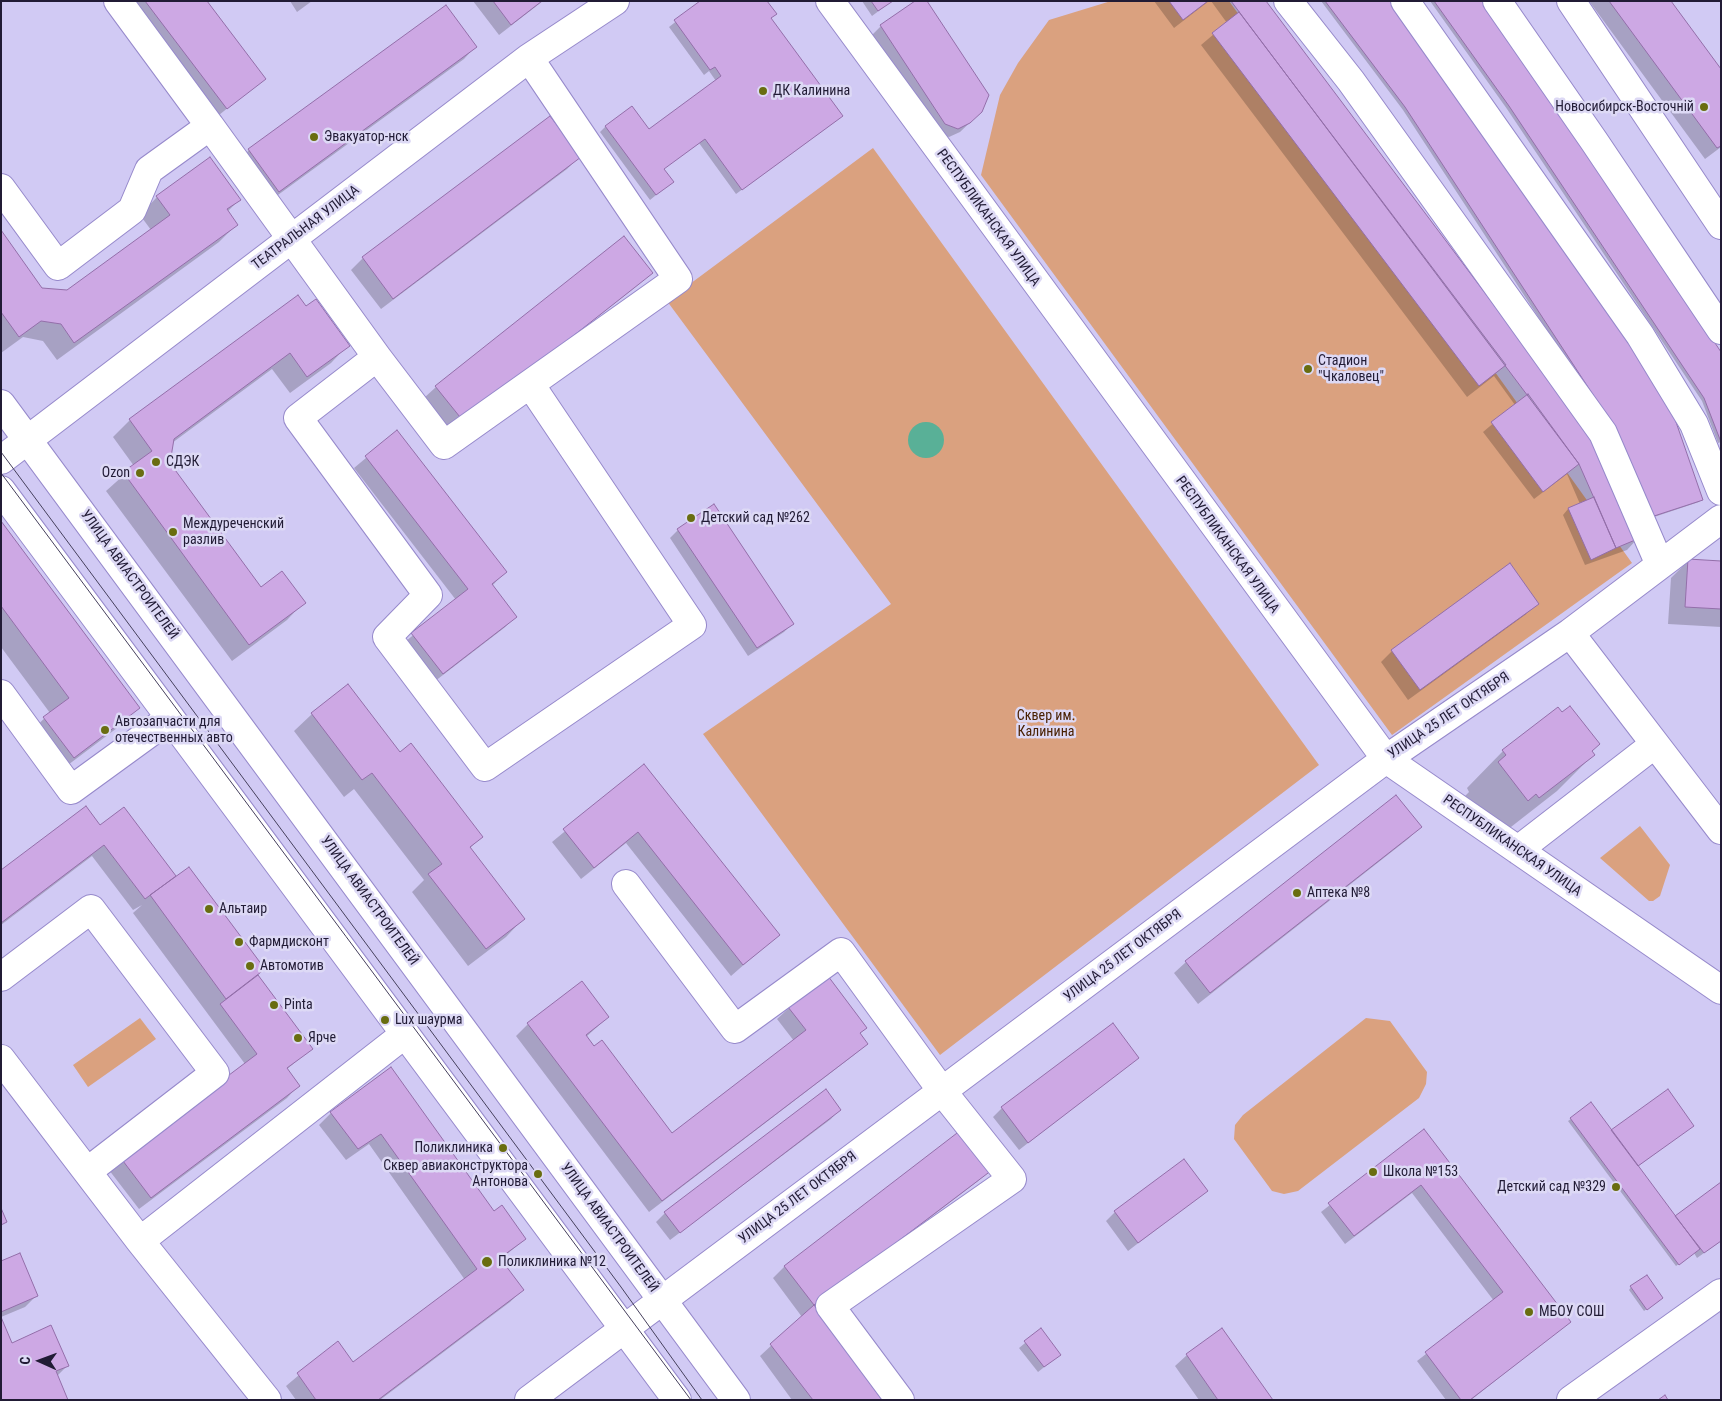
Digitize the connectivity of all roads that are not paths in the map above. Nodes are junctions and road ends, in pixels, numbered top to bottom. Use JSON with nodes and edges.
{"nodes":[{"id":1,"x":118,"y":1,"type":"edge"},
{"id":2,"x":615,"y":1,"type":"edge"},
{"id":3,"x":830,"y":1,"type":"edge"},
{"id":4,"x":1288,"y":1,"type":"edge"},
{"id":5,"x":1405,"y":1,"type":"edge"},
{"id":6,"x":1496,"y":1,"type":"edge"},
{"id":7,"x":1571,"y":1,"type":"edge"},
{"id":8,"x":529,"y":58,"type":"junction"},
{"id":9,"x":210,"y":126,"type":"junction"},
{"id":10,"x":1,"y":188,"type":"edge"},
{"id":11,"x":1721,"y":225,"type":"edge"},
{"id":12,"x":291,"y":239,"type":"junction"},
{"id":13,"x":1721,"y":330,"type":"edge"},
{"id":14,"x":377,"y":357,"type":"junction"},
{"id":15,"x":530,"y":384,"type":"junction"},
{"id":16,"x":1,"y":404,"type":"edge"},
{"id":17,"x":29,"y":440,"type":"junction"},
{"id":18,"x":1,"y":460,"type":"edge"},
{"id":19,"x":1,"y":490,"type":"edge"},
{"id":20,"x":1721,"y":491,"type":"edge"},
{"id":21,"x":1721,"y":519,"type":"edge"},
{"id":22,"x":1660,"y":565,"type":"junction"},
{"id":23,"x":1570,"y":633,"type":"junction"},
{"id":24,"x":1,"y":694,"type":"edge"},
{"id":25,"x":170,"y":718,"type":"junction"},
{"id":26,"x":1655,"y":744,"type":"junction"},
{"id":27,"x":1386,"y":759,"type":"junction"},
{"id":28,"x":1721,"y":830,"type":"edge"},
{"id":29,"x":1518,"y":850,"type":"junction"},
{"id":30,"x":626,"y":884,"type":"dead end"},
{"id":31,"x":1,"y":977,"type":"edge"},
{"id":32,"x":1721,"y":990,"type":"edge"},
{"id":33,"x":405,"y":1034,"type":"junction"},
{"id":34,"x":1,"y":1059,"type":"edge"},
{"id":35,"x":942,"y":1091,"type":"junction"},
{"id":36,"x":88,"y":1171,"type":"junction"},
{"id":37,"x":140,"y":1241,"type":"junction"},
{"id":38,"x":1721,"y":1293,"type":"edge"},
{"id":39,"x":662,"y":1300,"type":"junction"},
{"id":40,"x":624,"y":1328,"type":"junction"},
{"id":41,"x":267,"y":1400,"type":"edge"},
{"id":42,"x":529,"y":1400,"type":"edge"},
{"id":43,"x":677,"y":1400,"type":"edge"},
{"id":44,"x":736,"y":1400,"type":"edge"},
{"id":45,"x":900,"y":1400,"type":"edge"},
{"id":46,"x":1571,"y":1400,"type":"edge"}],
"edges":[{"from":1,"to":9,"type":"street"},
{"from":2,"to":8,"type":"street","name":"ТЕАТРАЛЬНАЯ УЛИЦА"},
{"from":3,"to":27,"type":"street","name":"РЕСПУБЛИКАНСКАЯ УЛИЦА"},
{"from":4,"to":22,"type":"street"},
{"from":5,"to":20,"type":"street"},
{"from":6,"to":13,"type":"street"},
{"from":7,"to":11,"type":"street"},
{"from":8,"to":12,"type":"street","name":"ТЕАТРАЛЬНАЯ УЛИЦА"},
{"from":8,"to":15,"type":"street"},
{"from":9,"to":10,"type":"street"},
{"from":9,"to":12,"type":"street"},
{"from":12,"to":14,"type":"street"},
{"from":12,"to":17,"type":"street","name":"ТЕАТРАЛЬНАЯ УЛИЦА"},
{"from":14,"to":15,"type":"street"},
{"from":14,"to":15,"type":"street"},
{"from":16,"to":17,"type":"street","name":"УЛИЦА АВИАСТРОИТЕЛЕЙ"},
{"from":17,"to":18,"type":"street","name":"ТЕАТРАЛЬНАЯ УЛИЦА"},
{"from":17,"to":39,"type":"street","name":"УЛИЦА АВИАСТРОИТЕЛЕЙ"},
{"from":19,"to":25,"type":"street"},
{"from":21,"to":22,"type":"street","name":"УЛИЦА 25 ЛЕТ ОКТЯБРЯ"},
{"from":22,"to":23,"type":"street","name":"УЛИЦА 25 ЛЕТ ОКТЯБРЯ"},
{"from":23,"to":26,"type":"street"},
{"from":23,"to":27,"type":"street","name":"УЛИЦА 25 ЛЕТ ОКТЯБРЯ"},
{"from":24,"to":25,"type":"street"},
{"from":25,"to":33,"type":"street"},
{"from":26,"to":28,"type":"street"},
{"from":26,"to":29,"type":"street"},
{"from":27,"to":29,"type":"street","name":"РЕСПУБЛИКАНСКАЯ УЛИЦА"},
{"from":27,"to":35,"type":"street","name":"УЛИЦА 25 ЛЕТ ОКТЯБРЯ"},
{"from":29,"to":32,"type":"street","name":"РЕСПУБЛИКАНСКАЯ УЛИЦА"},
{"from":30,"to":35,"type":"street"},
{"from":31,"to":36,"type":"street"},
{"from":33,"to":37,"type":"street"},
{"from":33,"to":40,"type":"street"},
{"from":34,"to":36,"type":"street"},
{"from":35,"to":39,"type":"street","name":"УЛИЦА 25 ЛЕТ ОКТЯБРЯ"},
{"from":35,"to":45,"type":"street"},
{"from":36,"to":37,"type":"street"},
{"from":37,"to":41,"type":"street"},
{"from":38,"to":46,"type":"street"},
{"from":39,"to":40,"type":"street","name":"УЛИЦА 25 ЛЕТ ОКТЯБРЯ"},
{"from":39,"to":44,"type":"street","name":"УЛИЦА АВИАСТРОИТЕЛЕЙ"},
{"from":40,"to":42,"type":"street","name":"УЛИЦА 25 ЛЕТ ОКТЯБРЯ"},
{"from":40,"to":43,"type":"street"}]}
